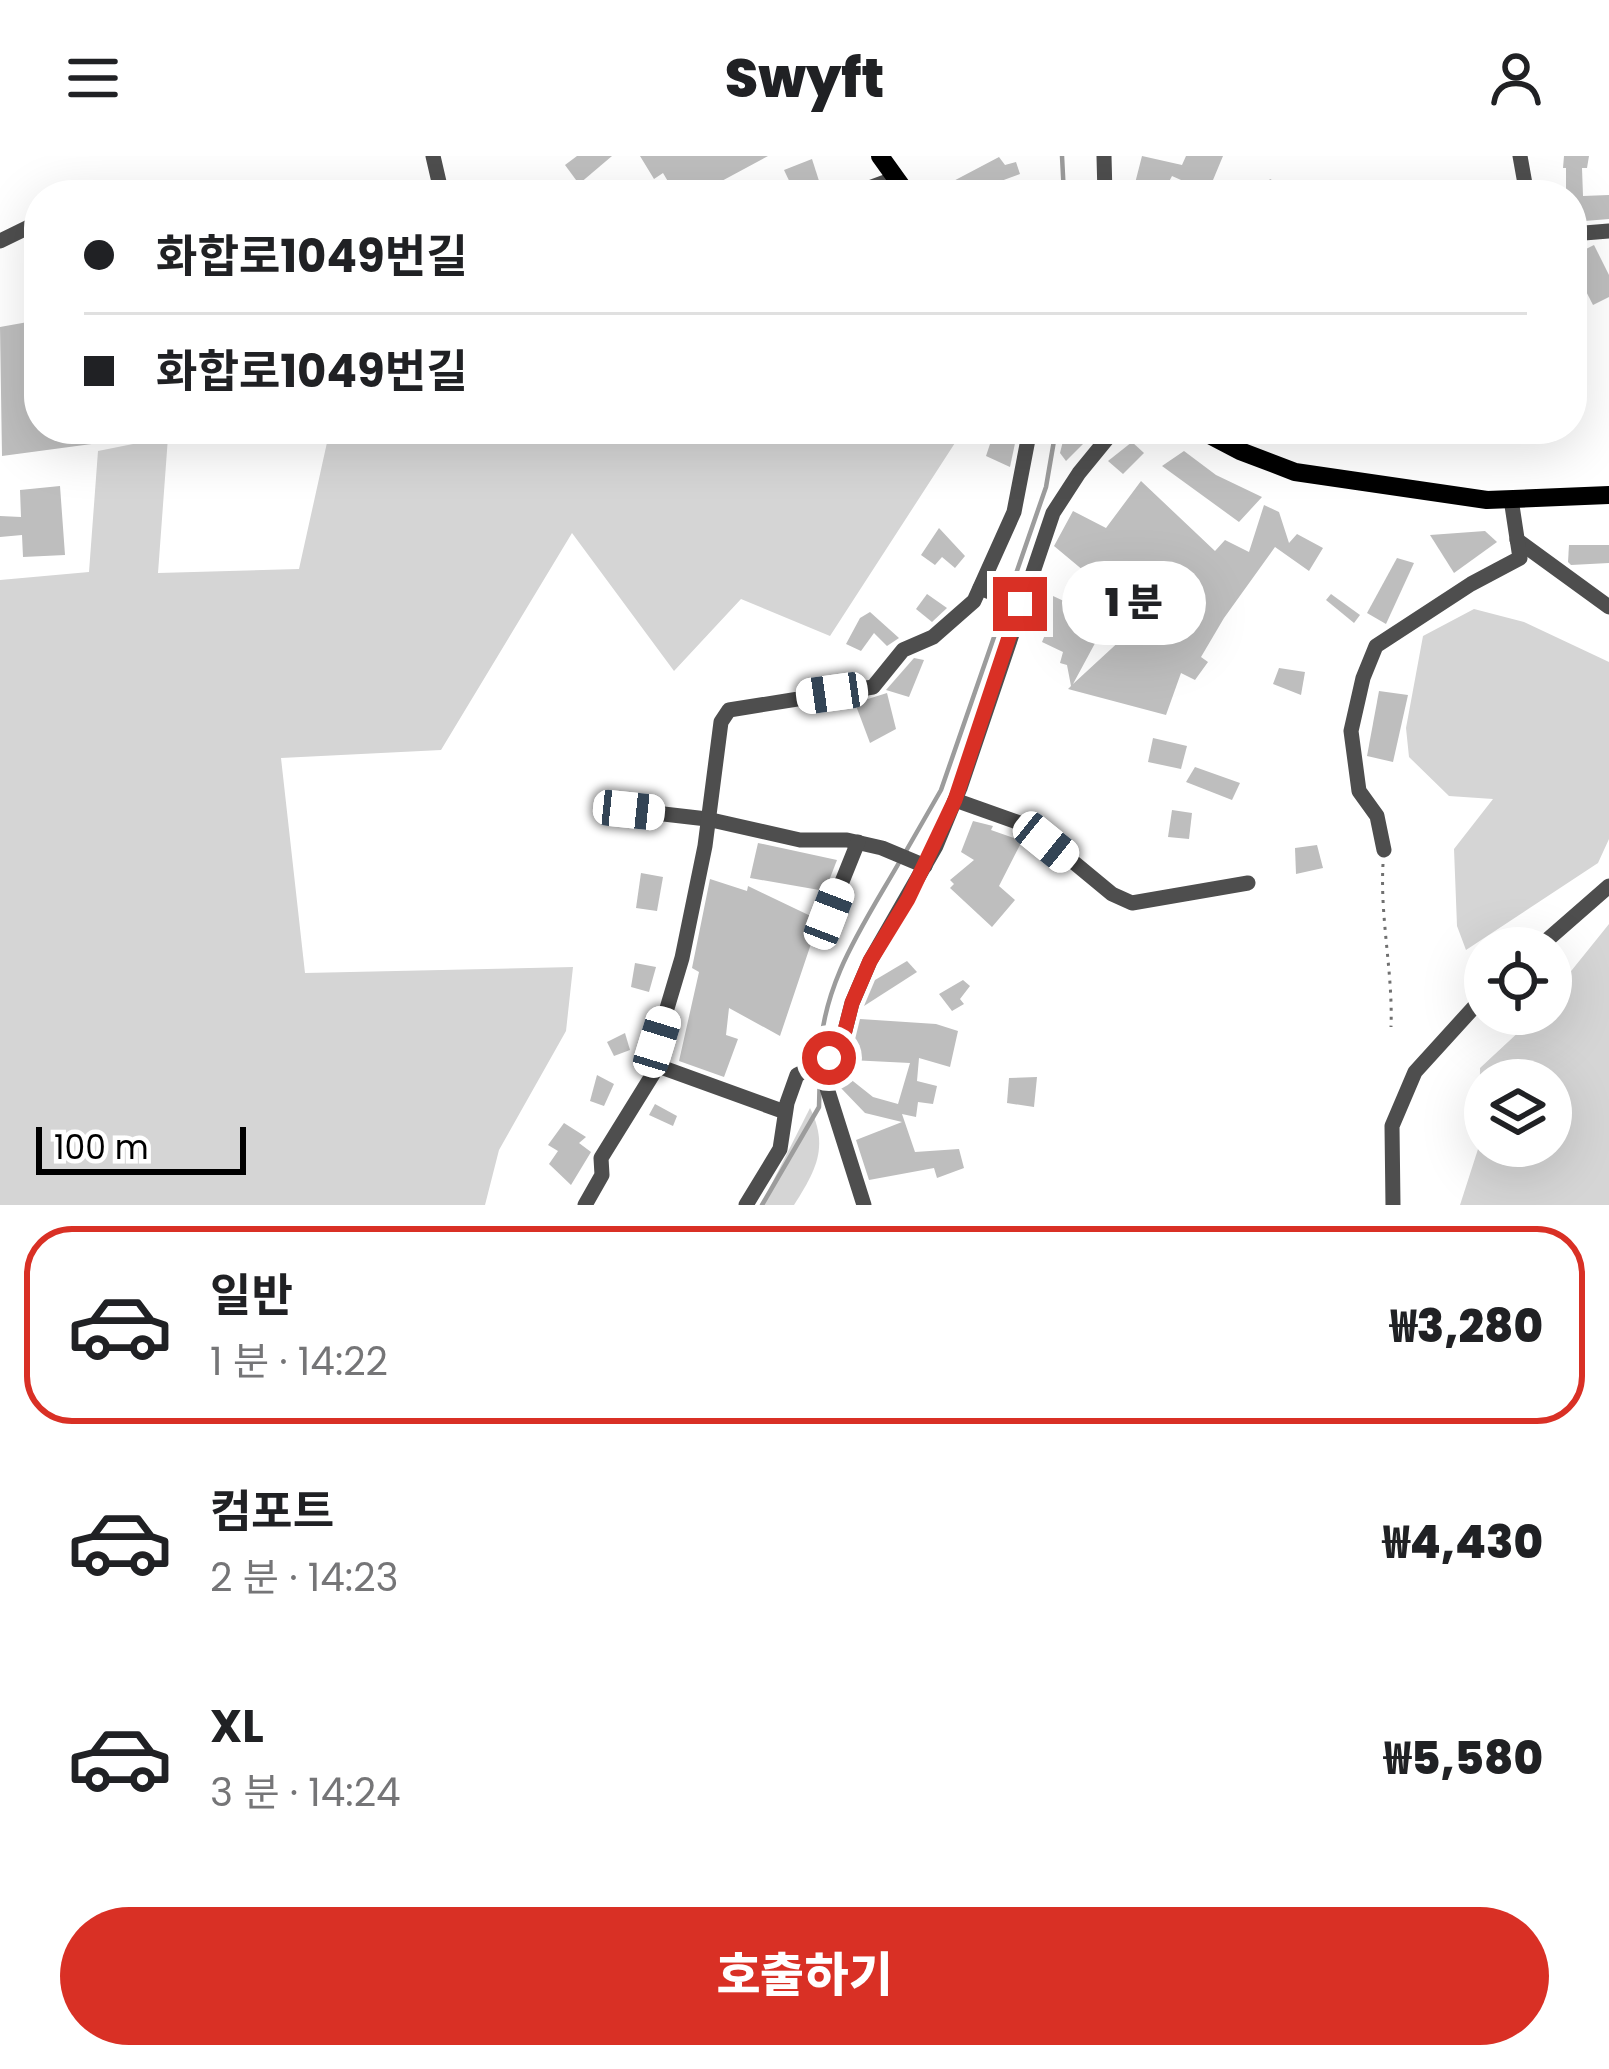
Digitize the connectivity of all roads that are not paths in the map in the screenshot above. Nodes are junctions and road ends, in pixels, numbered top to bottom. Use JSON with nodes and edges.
{"nodes":[{"id":1,"x":1027,"y":444,"type":"edge"},
{"id":2,"x":1103,"y":444,"type":"edge"},
{"id":3,"x":1227,"y":444,"type":"edge"},
{"id":4,"x":1609,"y":495,"type":"edge"},
{"id":5,"x":1511,"y":499,"type":"junction"},
{"id":6,"x":1517,"y":540,"type":"junction"},
{"id":7,"x":985,"y":589,"type":"junction"},
{"id":8,"x":1018,"y":603,"type":"junction"},
{"id":9,"x":1609,"y":607,"type":"edge"},
{"id":10,"x":955,"y":800,"type":"junction"},
{"id":11,"x":629,"y":810,"type":"dead end"},
{"id":12,"x":707,"y":819,"type":"junction"},
{"id":13,"x":858,"y":842,"type":"junction"},
{"id":14,"x":1384,"y":850,"type":"road end"},
{"id":15,"x":918,"y":863,"type":"junction"},
{"id":16,"x":1247,"y":883,"type":"dead end"},
{"id":17,"x":1609,"y":886,"type":"edge"},
{"id":18,"x":829,"y":914,"type":"dead end"},
{"id":19,"x":1562,"y":927,"type":"edge"},
{"id":20,"x":1464,"y":1018,"type":"edge"},
{"id":21,"x":828,"y":1058,"type":"junction"},
{"id":22,"x":658,"y":1066,"type":"junction"},
{"id":23,"x":785,"y":1112,"type":"junction"},
{"id":24,"x":585,"y":1205,"type":"edge"},
{"id":25,"x":746,"y":1205,"type":"edge"},
{"id":26,"x":864,"y":1205,"type":"edge"},
{"id":27,"x":1393,"y":1205,"type":"edge"}],
"edges":[{"from":1,"to":7,"type":"street"},
{"from":2,"to":8,"type":"street"},
{"from":3,"to":5,"type":"main road"},
{"from":4,"to":5,"type":"main road"},
{"from":5,"to":6,"type":"street"},
{"from":6,"to":9,"type":"street"},
{"from":6,"to":14,"type":"street"},
{"from":7,"to":8,"type":"street"},
{"from":7,"to":12,"type":"street"},
{"from":8,"to":10,"type":"street"},
{"from":10,"to":15,"type":"street"},
{"from":10,"to":16,"type":"street"},
{"from":11,"to":12,"type":"street"},
{"from":12,"to":13,"type":"street"},
{"from":12,"to":22,"type":"street"},
{"from":13,"to":15,"type":"street"},
{"from":13,"to":18,"type":"street"},
{"from":15,"to":21,"type":"street"},
{"from":17,"to":19,"type":"street"},
{"from":20,"to":27,"type":"street"},
{"from":21,"to":23,"type":"street"},
{"from":21,"to":26,"type":"street"},
{"from":22,"to":23,"type":"street"},
{"from":22,"to":24,"type":"street"},
{"from":23,"to":25,"type":"street"}]}
